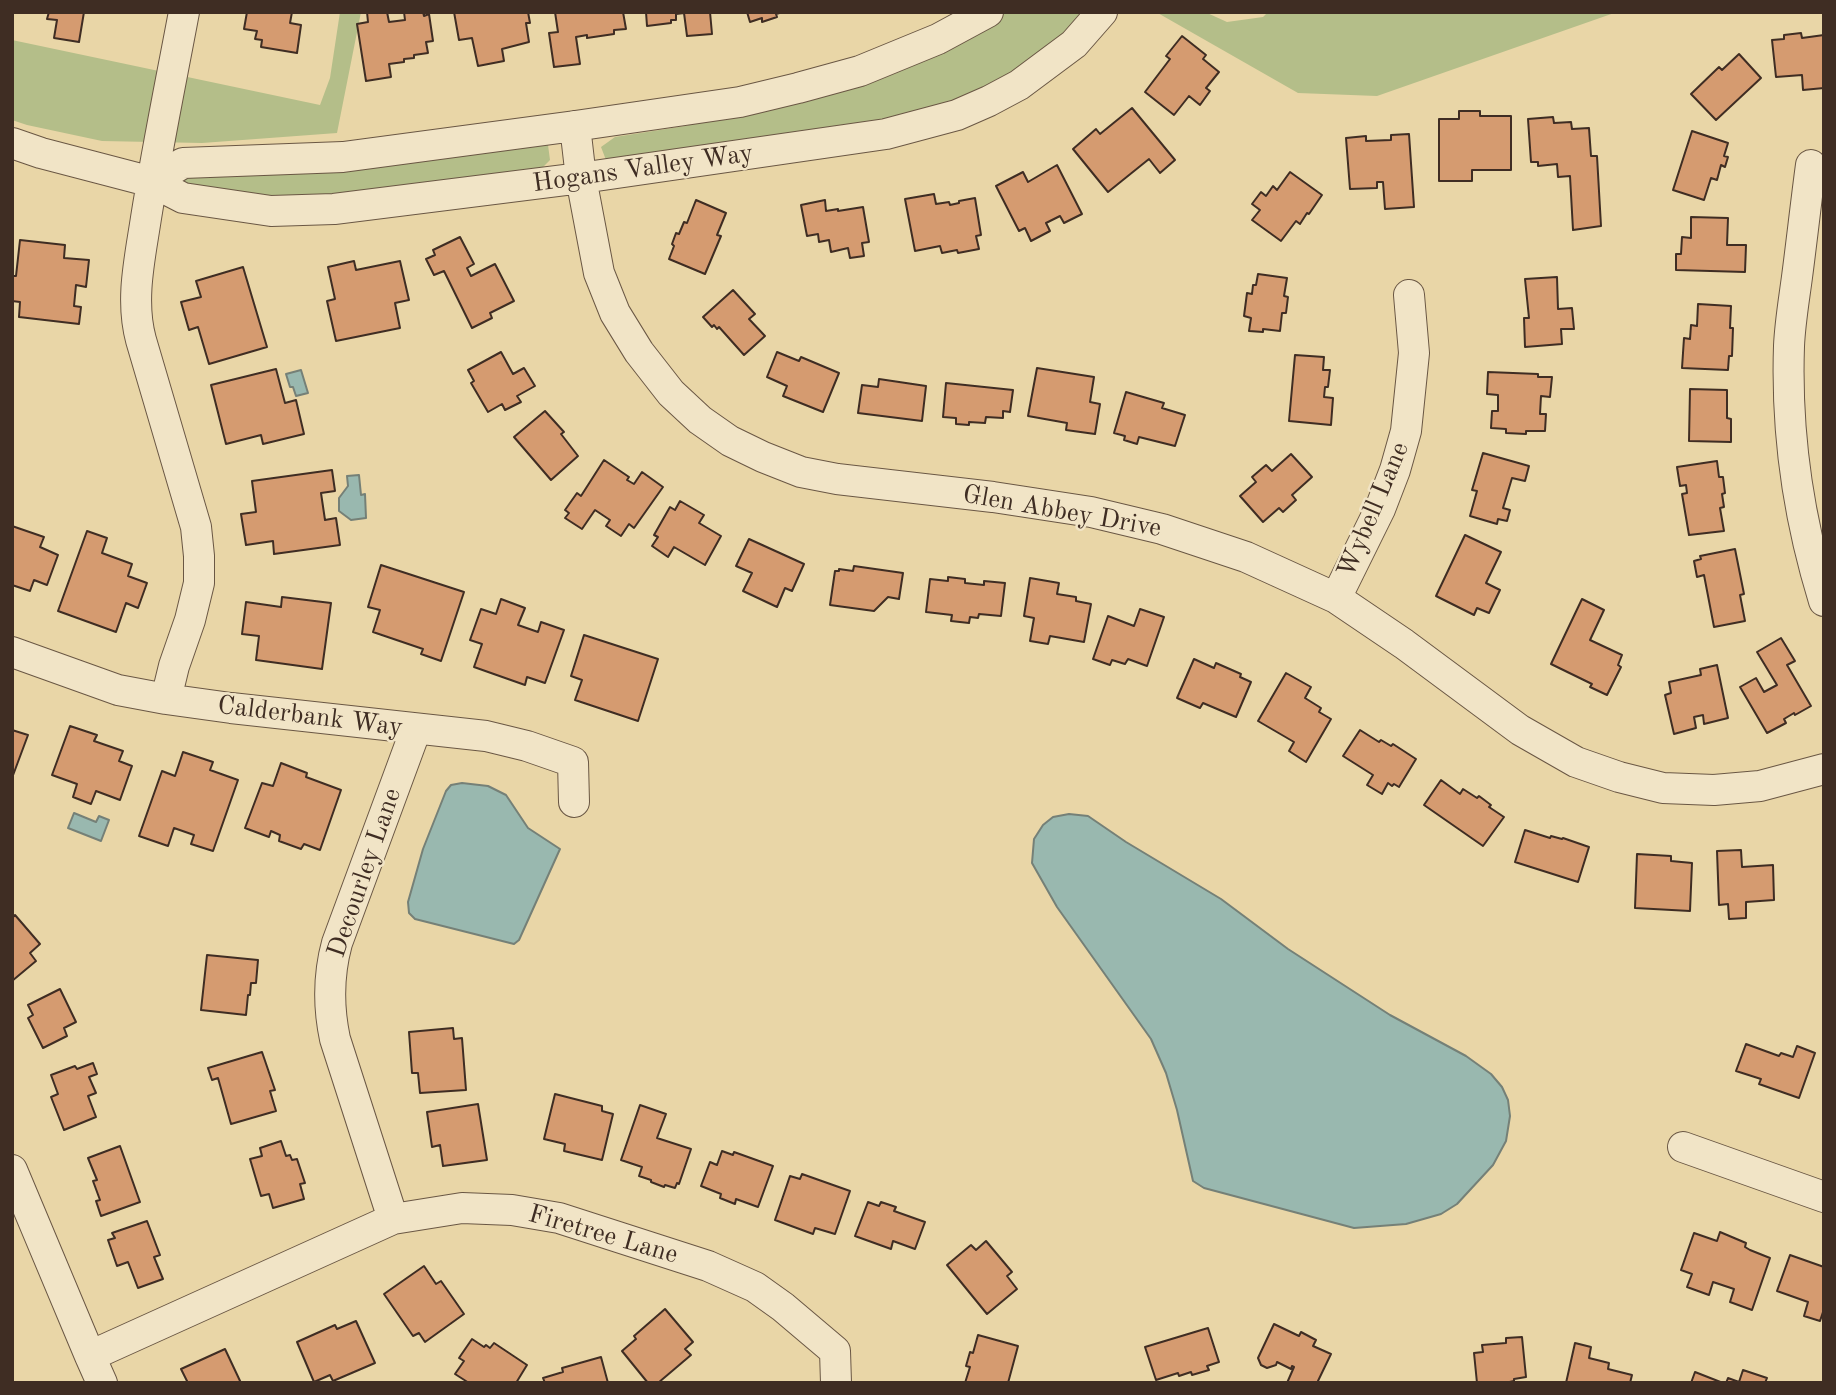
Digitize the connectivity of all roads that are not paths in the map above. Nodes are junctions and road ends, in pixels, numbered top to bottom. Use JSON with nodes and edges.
{"nodes":[{"id":1,"x":184,"y":12,"type":"edge"},
{"id":2,"x":988,"y":12,"type":"edge"},
{"id":3,"x":1102,"y":12,"type":"edge"},
{"id":4,"x":575,"y":126,"type":"junction"},
{"id":5,"x":12,"y":143,"type":"edge"},
{"id":6,"x":1811,"y":165,"type":"dead end"},
{"id":7,"x":581,"y":178,"type":"junction"},
{"id":8,"x":152,"y":182,"type":"junction"},
{"id":9,"x":1409,"y":295,"type":"dead end"},
{"id":10,"x":1336,"y":598,"type":"junction"},
{"id":11,"x":1824,"y":601,"type":"edge"},
{"id":12,"x":12,"y":652,"type":"edge"},
{"id":13,"x":166,"y":699,"type":"junction"},
{"id":14,"x":415,"y":729,"type":"junction"},
{"id":15,"x":1824,"y":769,"type":"edge"},
{"id":16,"x":574,"y":802,"type":"dead end"},
{"id":17,"x":1683,"y":1147,"type":"dead end"},
{"id":18,"x":12,"y":1170,"type":"edge"},
{"id":19,"x":1824,"y":1197,"type":"edge"},
{"id":20,"x":393,"y":1219,"type":"junction"},
{"id":21,"x":96,"y":1369,"type":"edge"},
{"id":22,"x":836,"y":1383,"type":"edge"}],
"edges":[{"from":1,"to":8,"type":"street"},
{"from":2,"to":4,"type":"street","name":"Hogans Valley Way"},
{"from":3,"to":7,"type":"street","name":"Hogans Valley Way"},
{"from":4,"to":7,"type":"street","name":"Glen Abbey Drive"},
{"from":4,"to":8,"type":"street","name":"Hogans Valley Way"},
{"from":5,"to":8,"type":"street","name":"Hogans Valley Way"},
{"from":6,"to":11,"type":"street"},
{"from":7,"to":8,"type":"street","name":"Hogans Valley Way"},
{"from":7,"to":10,"type":"street","name":"Glen Abbey Drive"},
{"from":8,"to":13,"type":"street"},
{"from":9,"to":10,"type":"street","name":"Wybell Lane"},
{"from":10,"to":15,"type":"street","name":"Glen Abbey Drive"},
{"from":12,"to":13,"type":"street","name":"Calderbank Way"},
{"from":13,"to":14,"type":"street","name":"Calderbank Way"},
{"from":14,"to":16,"type":"street","name":"Calderbank Way"},
{"from":14,"to":20,"type":"street","name":"Decourley Lane"},
{"from":17,"to":19,"type":"street"},
{"from":18,"to":21,"type":"street"},
{"from":20,"to":21,"type":"street","name":"Firetree Lane"},
{"from":20,"to":22,"type":"street","name":"Firetree Lane"}]}
